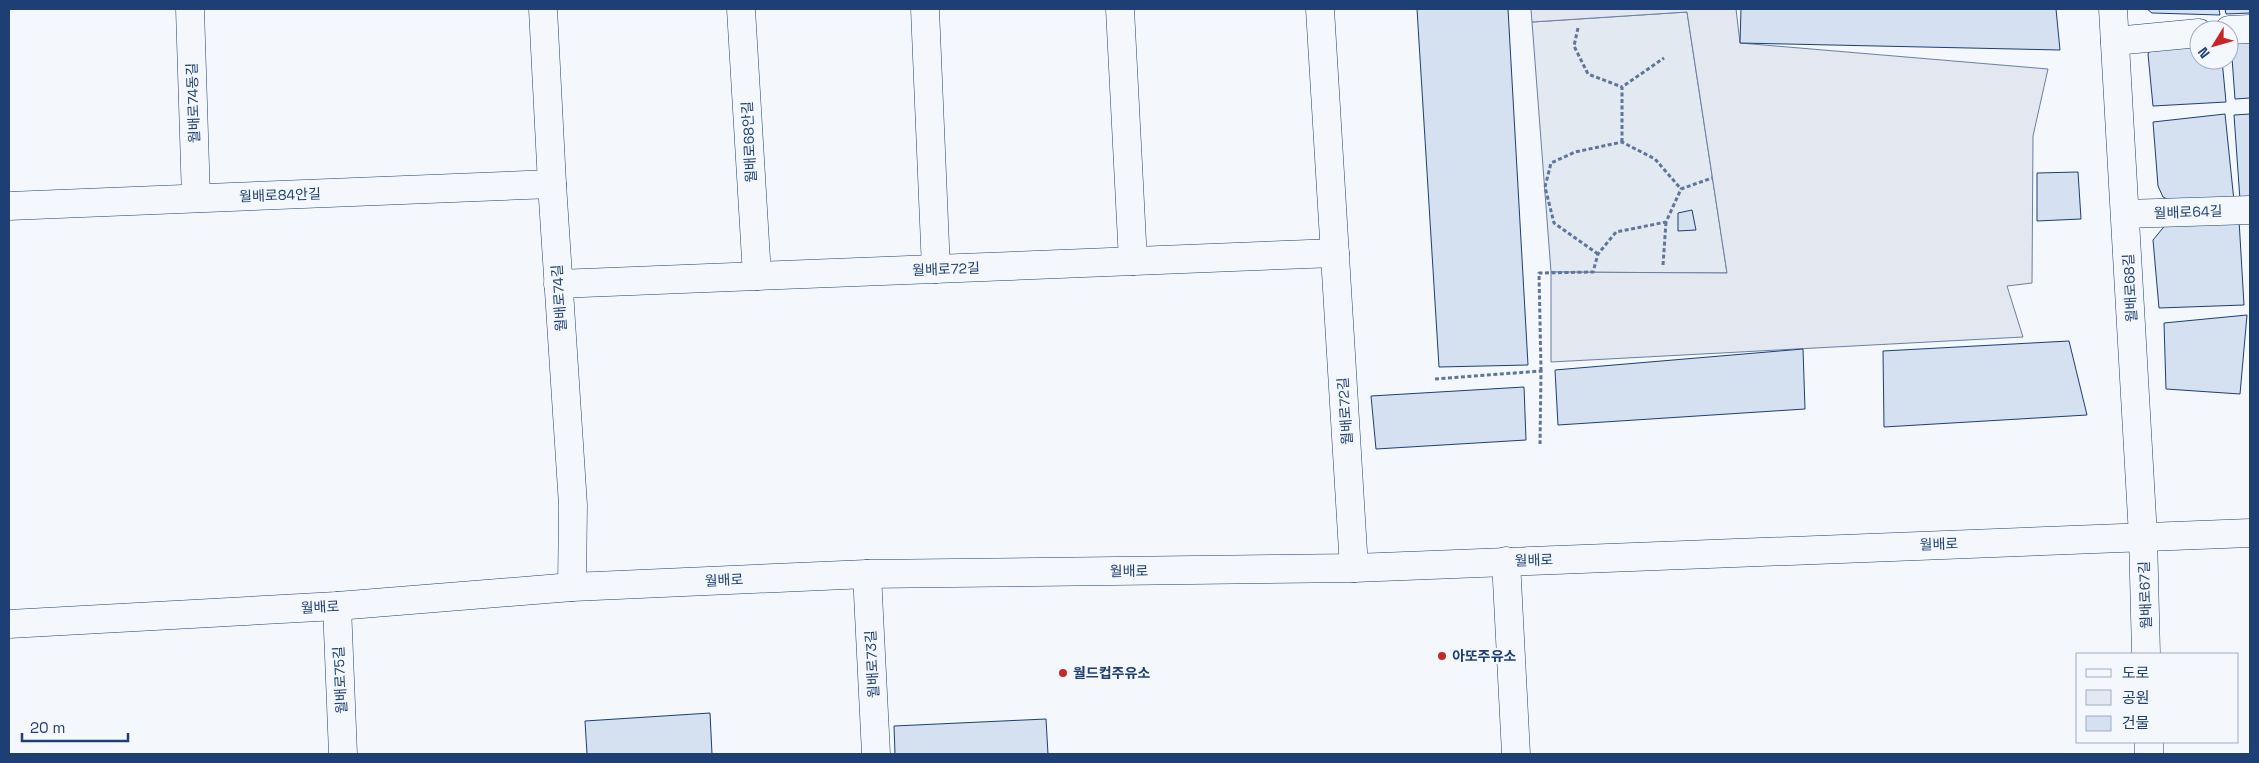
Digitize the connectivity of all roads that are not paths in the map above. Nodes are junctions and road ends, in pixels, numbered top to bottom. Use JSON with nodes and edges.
{"nodes":[{"id":1,"x":190,"y":9,"type":"edge"},
{"id":2,"x":543,"y":9,"type":"edge"},
{"id":3,"x":741,"y":9,"type":"edge"},
{"id":4,"x":925,"y":9,"type":"edge"},
{"id":5,"x":1120,"y":9,"type":"edge"},
{"id":6,"x":1320,"y":9,"type":"edge"},
{"id":7,"x":2113,"y":9,"type":"edge"},
{"id":8,"x":2189,"y":34,"type":"edge"},
{"id":9,"x":2115,"y":41,"type":"junction"},
{"id":10,"x":552,"y":184,"type":"junction"},
{"id":11,"x":196,"y":198,"type":"junction"},
{"id":12,"x":9,"y":206,"type":"edge"},
{"id":13,"x":2250,"y":210,"type":"edge"},
{"id":14,"x":2126,"y":214,"type":"junction"},
{"id":15,"x":1334,"y":254,"type":"junction"},
{"id":16,"x":1133,"y":261,"type":"junction"},
{"id":17,"x":936,"y":269,"type":"junction"},
{"id":18,"x":757,"y":276,"type":"junction"},
{"id":19,"x":558,"y":284,"type":"junction"},
{"id":20,"x":2250,"y":533,"type":"edge"},
{"id":21,"x":2143,"y":536,"type":"junction"},
{"id":22,"x":1506,"y":562,"type":"junction"},
{"id":23,"x":1354,"y":568,"type":"junction"},
{"id":24,"x":867,"y":574,"type":"junction"},
{"id":25,"x":572,"y":587,"type":"junction"},
{"id":26,"x":337,"y":606,"type":"junction"},
{"id":27,"x":9,"y":624,"type":"edge"},
{"id":28,"x":2146,"y":653,"type":"edge"},
{"id":29,"x":343,"y":754,"type":"edge"},
{"id":30,"x":876,"y":754,"type":"edge"},
{"id":31,"x":1516,"y":754,"type":"edge"}],
"edges":[{"from":1,"to":11,"type":"street","name":"월배로74동길"},
{"from":2,"to":10,"type":"street","name":"월배로74길"},
{"from":3,"to":18,"type":"street","name":"월배로68안길"},
{"from":4,"to":17,"type":"street"},
{"from":5,"to":16,"type":"street"},
{"from":6,"to":15,"type":"street","name":"월배로72길"},
{"from":7,"to":9,"type":"street","name":"월배로68길"},
{"from":8,"to":9,"type":"street"},
{"from":9,"to":14,"type":"street","name":"월배로68길"},
{"from":10,"to":11,"type":"street","name":"월배로84안길"},
{"from":10,"to":19,"type":"street","name":"월배로74길"},
{"from":11,"to":12,"type":"street","name":"월배로84안길"},
{"from":13,"to":14,"type":"street","name":"월배로64길"},
{"from":14,"to":21,"type":"street","name":"월배로68길"},
{"from":15,"to":16,"type":"street","name":"월배로72길"},
{"from":15,"to":23,"type":"street","name":"월배로72길"},
{"from":16,"to":17,"type":"street","name":"월배로72길"},
{"from":17,"to":18,"type":"street","name":"월배로72길"},
{"from":18,"to":19,"type":"street","name":"월배로72길"},
{"from":19,"to":25,"type":"street","name":"월배로74길"},
{"from":20,"to":21,"type":"street","name":"월배로"},
{"from":21,"to":22,"type":"street","name":"월배로"},
{"from":21,"to":28,"type":"street","name":"월배로67길"},
{"from":22,"to":23,"type":"street","name":"월배로"},
{"from":22,"to":31,"type":"street"},
{"from":23,"to":24,"type":"street","name":"월배로"},
{"from":24,"to":25,"type":"street","name":"월배로"},
{"from":24,"to":30,"type":"street","name":"월배로73길"},
{"from":25,"to":26,"type":"street","name":"월배로"},
{"from":26,"to":27,"type":"street","name":"월배로"},
{"from":26,"to":29,"type":"street","name":"월배로75길"}]}
